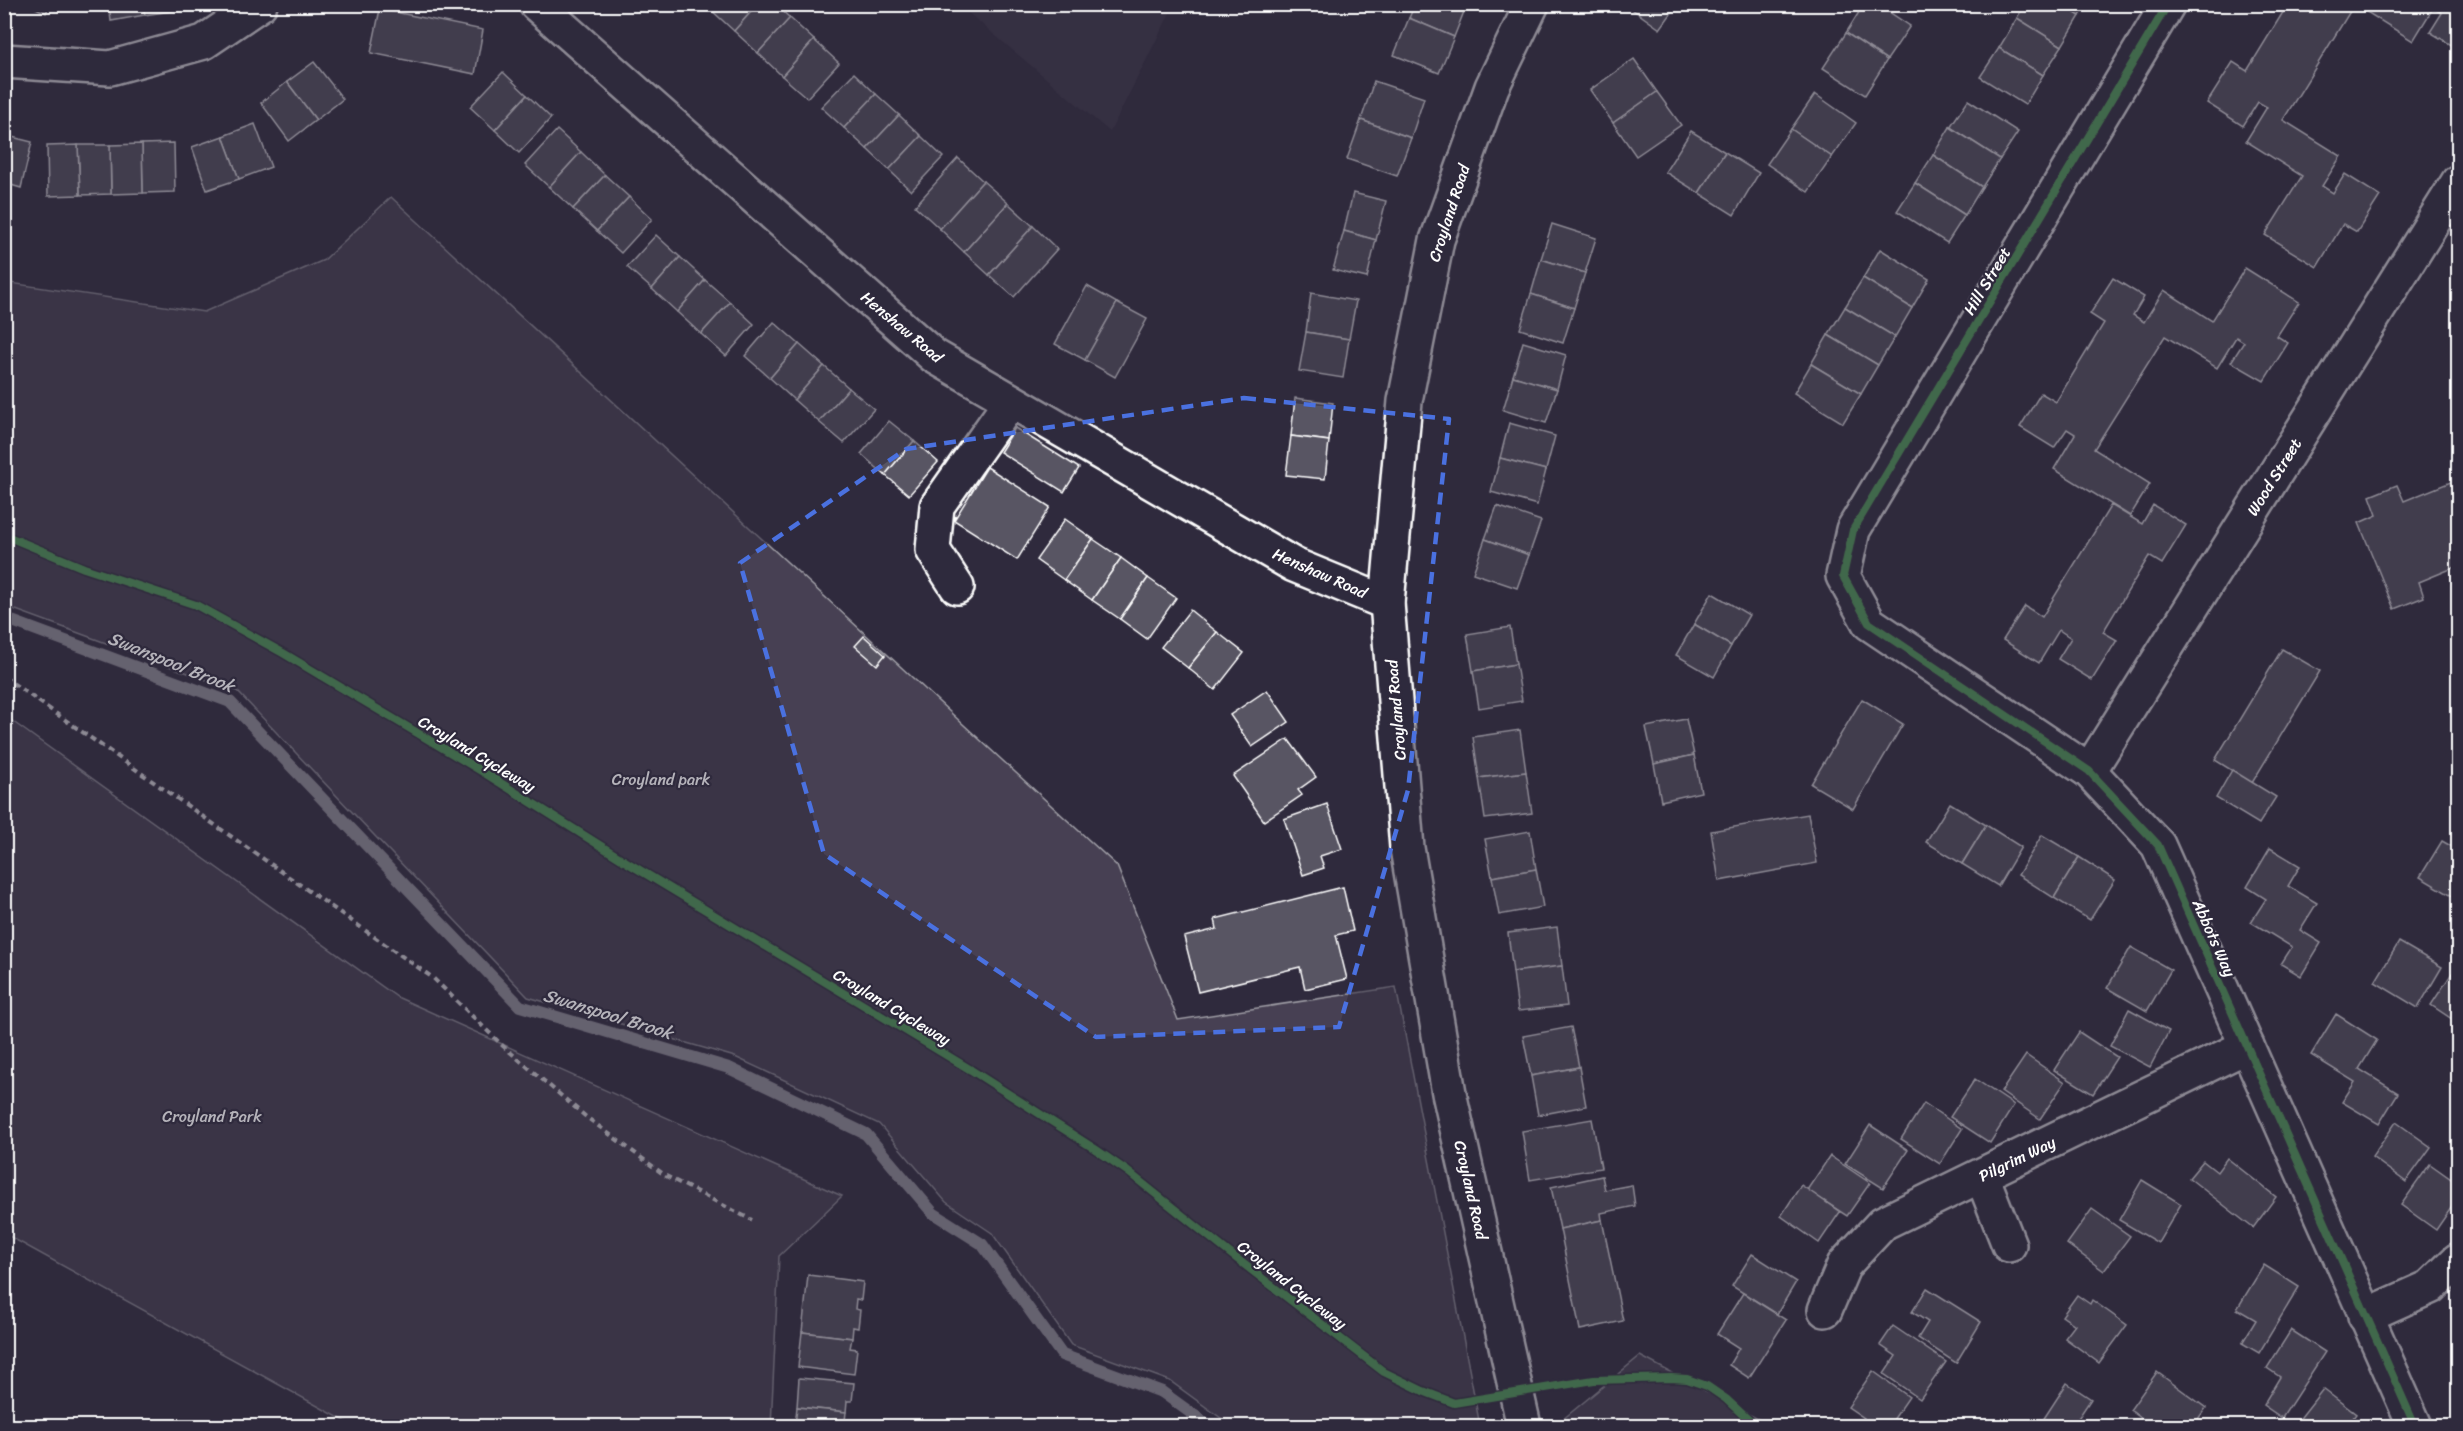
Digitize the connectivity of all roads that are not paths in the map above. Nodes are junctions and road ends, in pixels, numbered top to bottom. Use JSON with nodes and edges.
{"nodes":[{"id":1,"x":260,"y":4,"type":"edge"},
{"id":2,"x":537,"y":4,"type":"edge"},
{"id":3,"x":1532,"y":4,"type":"edge"},
{"id":4,"x":2168,"y":4,"type":"edge"},
{"id":5,"x":4,"y":61,"type":"edge"},
{"id":6,"x":2458,"y":182,"type":"edge"},
{"id":7,"x":1011,"y":401,"type":"junction"},
{"id":8,"x":1843,"y":576,"type":"joint"},
{"id":9,"x":957,"y":587,"type":"dead end"},
{"id":10,"x":1387,"y":603,"type":"junction"},
{"id":11,"x":2089,"y":771,"type":"junction"},
{"id":12,"x":2247,"y":1046,"type":"junction"},
{"id":13,"x":1982,"y":1176,"type":"junction"},
{"id":14,"x":2009,"y":1245,"type":"dead end"},
{"id":15,"x":2458,"y":1260,"type":"edge"},
{"id":16,"x":1825,"y":1310,"type":"dead end"},
{"id":17,"x":2365,"y":1316,"type":"junction"},
{"id":18,"x":1524,"y":1426,"type":"edge"},
{"id":19,"x":2415,"y":1426,"type":"edge"}],
"edges":[{"from":1,"to":5,"type":"street"},
{"from":2,"to":7,"type":"street","name":"Henshaw Road"},
{"from":3,"to":10,"type":"street","name":"Croyland Road"},
{"from":4,"to":8,"type":"street","name":"Hill Street"},
{"from":6,"to":11,"type":"street","name":"Wood Street"},
{"from":7,"to":9,"type":"street"},
{"from":7,"to":10,"type":"street","name":"Henshaw Road"},
{"from":8,"to":11,"type":"street","name":"Abbots Way"},
{"from":10,"to":18,"type":"street","name":"Croyland Road"},
{"from":11,"to":12,"type":"street","name":"Abbots Way"},
{"from":12,"to":13,"type":"street","name":"Pilgrim Way"},
{"from":12,"to":17,"type":"street","name":"Abbots Way"},
{"from":13,"to":14,"type":"street"},
{"from":13,"to":16,"type":"street","name":"Pilgrim Way"},
{"from":15,"to":17,"type":"street"},
{"from":17,"to":19,"type":"street","name":"Abbots Way"}]}
